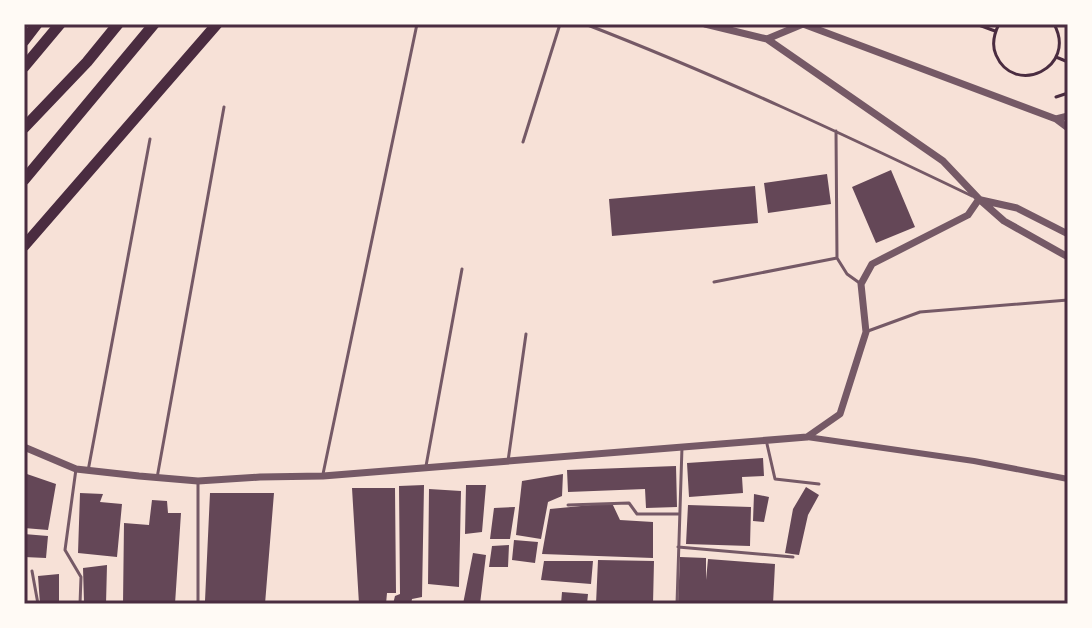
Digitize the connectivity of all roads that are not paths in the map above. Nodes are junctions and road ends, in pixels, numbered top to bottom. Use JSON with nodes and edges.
{"nodes":[{"id":1,"x":37,"y":24,"type":"edge"},
{"id":2,"x":60,"y":24,"type":"edge"},
{"id":3,"x":118,"y":24,"type":"edge"},
{"id":4,"x":154,"y":24,"type":"edge"},
{"id":5,"x":217,"y":24,"type":"edge"},
{"id":6,"x":417,"y":24,"type":"edge"},
{"id":7,"x":560,"y":24,"type":"edge"},
{"id":8,"x":585,"y":24,"type":"edge"},
{"id":9,"x":705,"y":24,"type":"edge"},
{"id":10,"x":767,"y":39,"type":"junction"},
{"id":11,"x":24,"y":41,"type":"edge"},
{"id":12,"x":24,"y":67,"type":"edge"},
{"id":13,"x":224,"y":107,"type":"dead end"},
{"id":14,"x":1068,"y":116,"type":"edge"},
{"id":15,"x":1056,"y":119,"type":"junction"},
{"id":16,"x":24,"y":128,"type":"edge"},
{"id":17,"x":1068,"y":128,"type":"edge"},
{"id":18,"x":836,"y":131,"type":"junction"},
{"id":19,"x":150,"y":139,"type":"dead end"},
{"id":20,"x":523,"y":142,"type":"dead end"},
{"id":21,"x":24,"y":180,"type":"edge"},
{"id":22,"x":979,"y":199,"type":"junction"},
{"id":23,"x":1068,"y":234,"type":"edge"},
{"id":24,"x":24,"y":246,"type":"edge"},
{"id":25,"x":1068,"y":257,"type":"edge"},
{"id":26,"x":837,"y":258,"type":"junction"},
{"id":27,"x":462,"y":269,"type":"dead end"},
{"id":28,"x":714,"y":282,"type":"dead end"},
{"id":29,"x":861,"y":284,"type":"junction"},
{"id":30,"x":1068,"y":300,"type":"edge"},
{"id":31,"x":866,"y":332,"type":"junction"},
{"id":32,"x":526,"y":334,"type":"dead end"},
{"id":33,"x":807,"y":437,"type":"junction"},
{"id":34,"x":766,"y":440,"type":"junction"},
{"id":35,"x":24,"y":447,"type":"edge"},
{"id":36,"x":682,"y":447,"type":"junction"},
{"id":37,"x":508,"y":461,"type":"junction"},
{"id":38,"x":426,"y":468,"type":"junction"},
{"id":39,"x":76,"y":469,"type":"junction"},
{"id":40,"x":88,"y":471,"type":"junction"},
{"id":41,"x":323,"y":476,"type":"junction"},
{"id":42,"x":157,"y":478,"type":"junction"},
{"id":43,"x":1068,"y":479,"type":"edge"},
{"id":44,"x":198,"y":481,"type":"junction"},
{"id":45,"x":819,"y":484,"type":"dead end"},
{"id":46,"x":568,"y":505,"type":"dead end"},
{"id":47,"x":680,"y":514,"type":"junction"},
{"id":48,"x":678,"y":547,"type":"junction"},
{"id":49,"x":793,"y":557,"type":"dead end"},
{"id":50,"x":32,"y":571,"type":"dead end"},
{"id":51,"x":198,"y":603,"type":"edge"},
{"id":52,"x":38,"y":604,"type":"edge"},
{"id":53,"x":80,"y":604,"type":"edge"},
{"id":54,"x":677,"y":604,"type":"edge"}],
"edges":[{"from":1,"to":11,"type":"highway"},
{"from":2,"to":12,"type":"highway"},
{"from":3,"to":16,"type":"highway"},
{"from":4,"to":21,"type":"highway"},
{"from":5,"to":24,"type":"highway"},
{"from":6,"to":41,"type":"lane"},
{"from":7,"to":20,"type":"lane"},
{"from":8,"to":18,"type":"lane"},
{"from":9,"to":10,"type":"street"},
{"from":10,"to":15,"type":"street"},
{"from":10,"to":22,"type":"street"},
{"from":13,"to":42,"type":"lane"},
{"from":14,"to":15,"type":"street"},
{"from":15,"to":17,"type":"street"},
{"from":18,"to":22,"type":"lane"},
{"from":18,"to":26,"type":"lane"},
{"from":19,"to":40,"type":"lane"},
{"from":22,"to":23,"type":"street"},
{"from":22,"to":25,"type":"street"},
{"from":22,"to":29,"type":"street"},
{"from":26,"to":28,"type":"lane"},
{"from":26,"to":29,"type":"lane"},
{"from":27,"to":38,"type":"lane"},
{"from":29,"to":31,"type":"street"},
{"from":30,"to":31,"type":"lane"},
{"from":31,"to":33,"type":"street"},
{"from":32,"to":37,"type":"lane"},
{"from":33,"to":34,"type":"street"},
{"from":33,"to":43,"type":"street"},
{"from":34,"to":36,"type":"street"},
{"from":34,"to":45,"type":"lane"},
{"from":35,"to":39,"type":"street"},
{"from":36,"to":37,"type":"street"},
{"from":36,"to":47,"type":"lane"},
{"from":37,"to":38,"type":"street"},
{"from":38,"to":41,"type":"street"},
{"from":39,"to":40,"type":"street"},
{"from":39,"to":53,"type":"lane"},
{"from":40,"to":42,"type":"street"},
{"from":41,"to":44,"type":"street"},
{"from":42,"to":44,"type":"street"},
{"from":44,"to":51,"type":"lane"},
{"from":46,"to":47,"type":"lane"},
{"from":47,"to":48,"type":"lane"},
{"from":48,"to":49,"type":"lane"},
{"from":48,"to":54,"type":"lane"},
{"from":50,"to":52,"type":"lane"}]}
